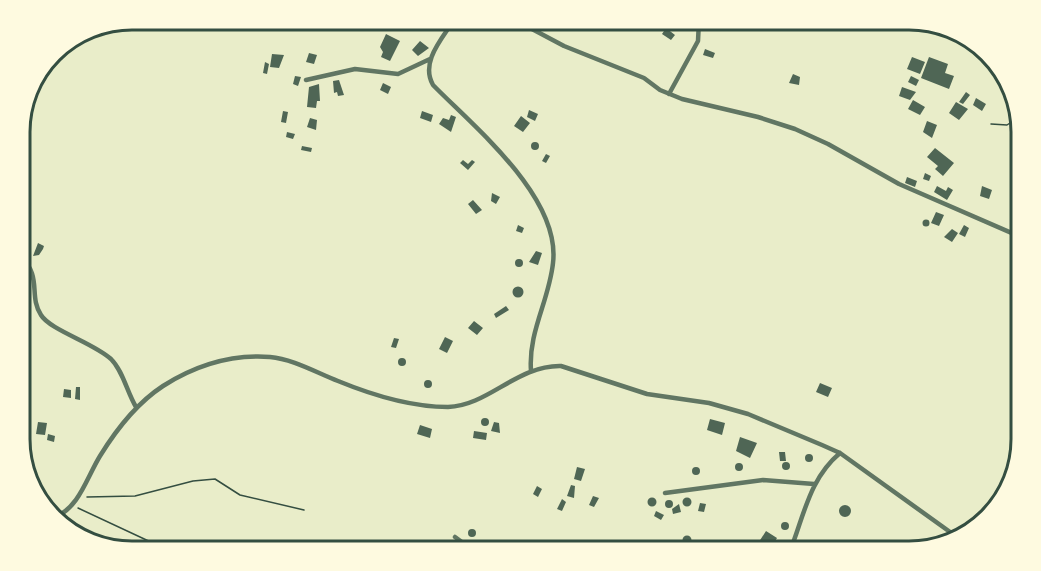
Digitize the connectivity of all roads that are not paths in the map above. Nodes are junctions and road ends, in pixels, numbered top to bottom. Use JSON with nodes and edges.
{"nodes":[{"id":1,"x":448,"y":30,"type":"edge"},
{"id":2,"x":534,"y":30,"type":"edge"},
{"id":3,"x":699,"y":30,"type":"edge"},
{"id":4,"x":430,"y":59,"type":"junction"},
{"id":5,"x":306,"y":80,"type":"dead end"},
{"id":6,"x":669,"y":94,"type":"junction"},
{"id":7,"x":1011,"y":233,"type":"edge"},
{"id":8,"x":30,"y":268,"type":"edge"},
{"id":9,"x":531,"y":371,"type":"junction"},
{"id":10,"x":136,"y":407,"type":"junction"},
{"id":11,"x":840,"y":453,"type":"junction"},
{"id":12,"x":814,"y":484,"type":"junction"},
{"id":13,"x":665,"y":493,"type":"dead end"},
{"id":14,"x":62,"y":512,"type":"edge"},
{"id":15,"x":950,"y":532,"type":"edge"},
{"id":16,"x":455,"y":537,"type":"dead end"},
{"id":17,"x":460,"y":541,"type":"edge"},
{"id":18,"x":794,"y":541,"type":"edge"}],
"edges":[{"from":1,"to":4,"type":"street"},
{"from":2,"to":6,"type":"street"},
{"from":3,"to":6,"type":"street"},
{"from":4,"to":5,"type":"street"},
{"from":4,"to":9,"type":"street"},
{"from":6,"to":7,"type":"street"},
{"from":8,"to":10,"type":"street"},
{"from":9,"to":10,"type":"street"},
{"from":9,"to":11,"type":"street"},
{"from":10,"to":14,"type":"street"},
{"from":11,"to":12,"type":"street"},
{"from":11,"to":15,"type":"street"},
{"from":12,"to":13,"type":"street"},
{"from":12,"to":18,"type":"street"},
{"from":16,"to":17,"type":"street"}]}
